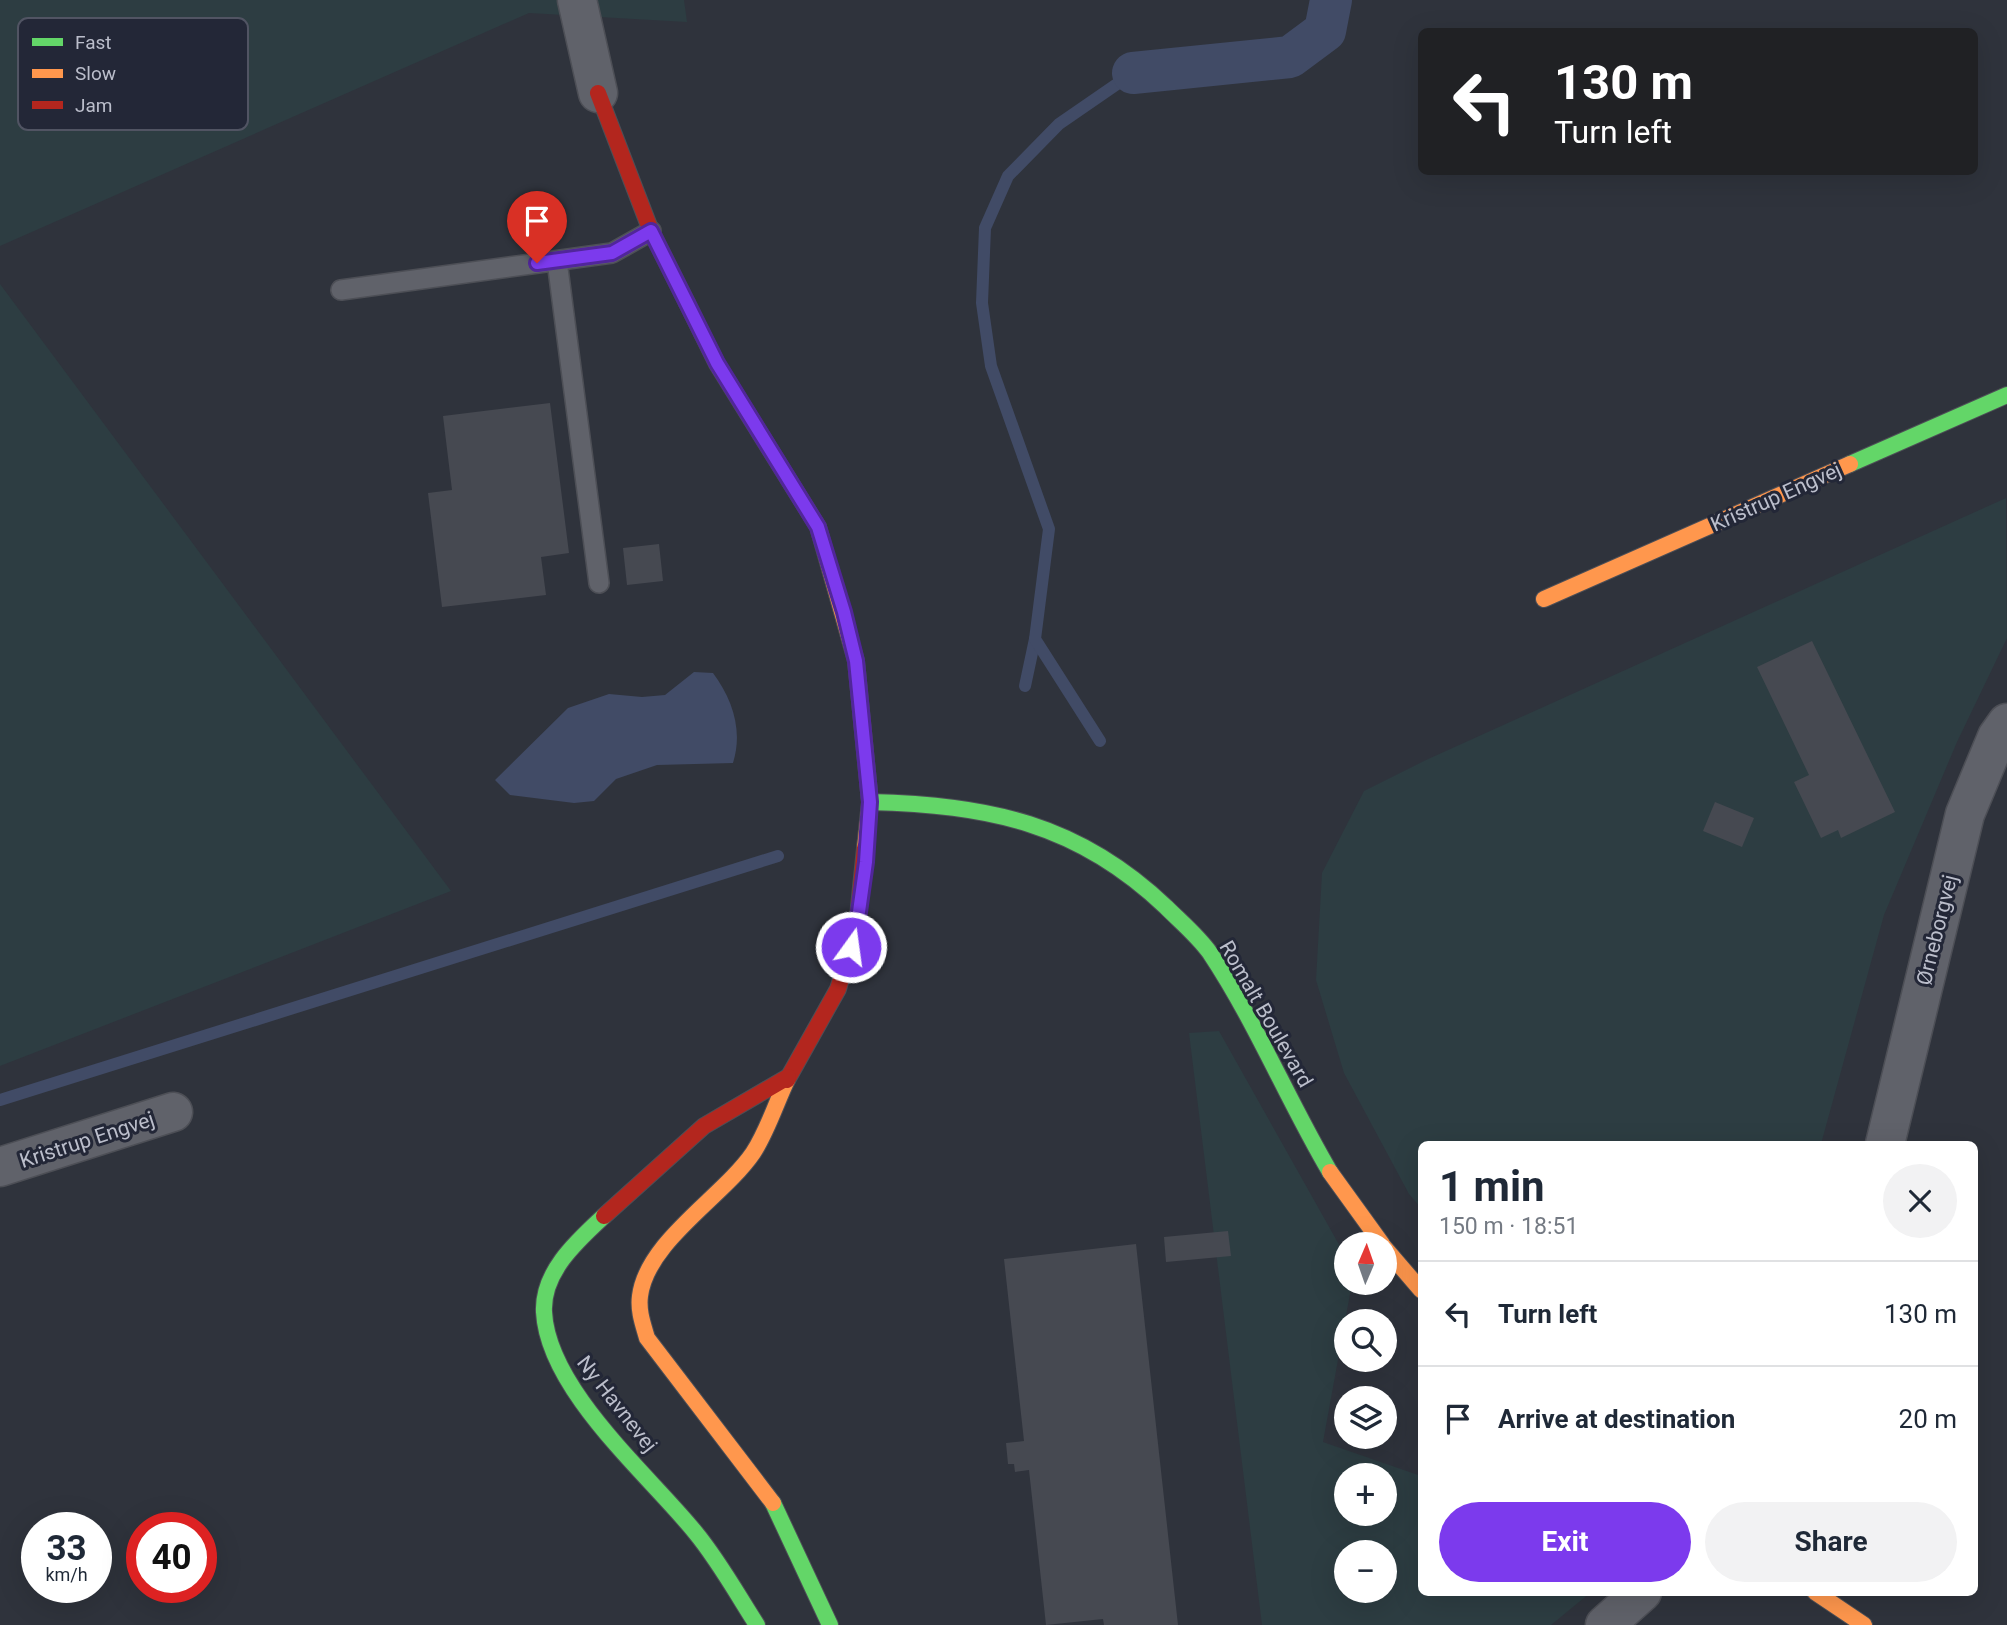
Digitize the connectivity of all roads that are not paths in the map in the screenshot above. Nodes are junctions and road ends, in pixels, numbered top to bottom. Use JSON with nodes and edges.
{"nodes":[{"id":1,"x":578,"y":0,"type":"edge"},
{"id":2,"x":598,"y":93,"type":"joint"},
{"id":3,"x":651,"y":231,"type":"junction"},
{"id":4,"x":556,"y":261,"type":"junction"},
{"id":5,"x":341,"y":290,"type":"dead end"},
{"id":6,"x":2007,"y":395,"type":"edge"},
{"id":7,"x":599,"y":583,"type":"dead end"},
{"id":8,"x":1545,"y":599,"type":"dead end"},
{"id":9,"x":2007,"y":723,"type":"edge"},
{"id":10,"x":870,"y":802,"type":"junction"},
{"id":11,"x":788,"y":1077,"type":"junction"},
{"id":12,"x":173,"y":1112,"type":"dead end"},
{"id":13,"x":1886,"y":1141,"type":"edge"},
{"id":14,"x":0,"y":1167,"type":"edge"},
{"id":15,"x":1372,"y":1232,"type":"edge"},
{"id":16,"x":1397,"y":1262,"type":"edge"},
{"id":17,"x":1418,"y":1286,"type":"edge"},
{"id":18,"x":1638,"y":1596,"type":"edge"},
{"id":19,"x":1821,"y":1596,"type":"edge"},
{"id":20,"x":757,"y":1625,"type":"edge"},
{"id":21,"x":830,"y":1625,"type":"edge"},
{"id":22,"x":1605,"y":1625,"type":"edge"},
{"id":23,"x":1864,"y":1625,"type":"edge"}],
"edges":[{"from":1,"to":2,"type":"street"},
{"from":2,"to":3,"type":"street"},
{"from":3,"to":4,"type":"lane"},
{"from":3,"to":10,"type":"street"},
{"from":4,"to":5,"type":"lane"},
{"from":4,"to":7,"type":"lane"},
{"from":6,"to":8,"type":"street","name":"Kristrup Engvej"},
{"from":9,"to":13,"type":"street","name":"Ørneborgvej"},
{"from":10,"to":11,"type":"street"},
{"from":10,"to":15,"type":"street","name":"Romalt Boulevard"},
{"from":11,"to":20,"type":"street","name":"Ny Havnevej"},
{"from":11,"to":21,"type":"street"},
{"from":12,"to":14,"type":"street","name":"Kristrup Engvej"},
{"from":16,"to":17,"type":"street","name":"Romalt Boulevard"},
{"from":18,"to":22,"type":"street"},
{"from":19,"to":23,"type":"street"}]}
